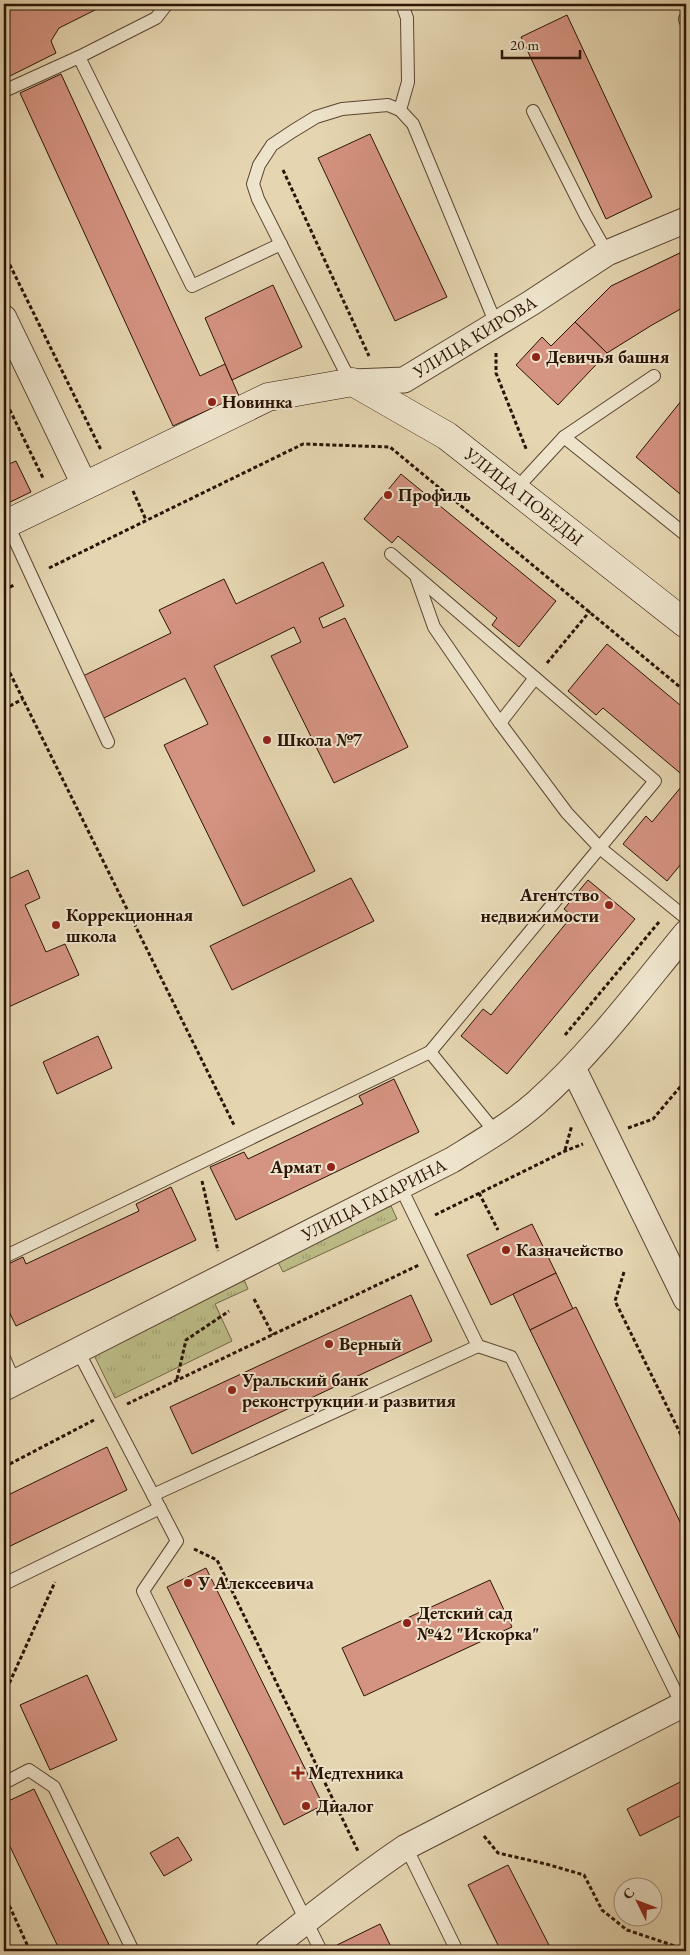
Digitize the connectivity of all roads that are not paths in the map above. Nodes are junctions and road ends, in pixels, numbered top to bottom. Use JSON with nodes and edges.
{"nodes":[{"id":1,"x":167,"y":4,"type":"edge"},
{"id":2,"x":402,"y":4,"type":"edge"},
{"id":3,"x":79,"y":57,"type":"junction"},
{"id":4,"x":4,"y":91,"type":"edge"},
{"id":5,"x":400,"y":110,"type":"junction"},
{"id":6,"x":534,"y":111,"type":"dead end"},
{"id":7,"x":686,"y":220,"type":"edge"},
{"id":8,"x":281,"y":244,"type":"junction"},
{"id":9,"x":607,"y":253,"type":"junction"},
{"id":10,"x":4,"y":318,"type":"edge"},
{"id":11,"x":496,"y":324,"type":"junction"},
{"id":12,"x":654,"y":376,"type":"dead end"},
{"id":13,"x":353,"y":382,"type":"junction"},
{"id":14,"x":564,"y":437,"type":"junction"},
{"id":15,"x":525,"y":480,"type":"junction"},
{"id":16,"x":85,"y":486,"type":"junction"},
{"id":17,"x":6,"y":524,"type":"edge"},
{"id":18,"x":686,"y":535,"type":"edge"},
{"id":19,"x":392,"y":554,"type":"dead end"},
{"id":20,"x":417,"y":576,"type":"junction"},
{"id":21,"x":686,"y":624,"type":"edge"},
{"id":22,"x":535,"y":678,"type":"junction"},
{"id":23,"x":500,"y":723,"type":"junction"},
{"id":24,"x":108,"y":742,"type":"dead end"},
{"id":25,"x":600,"y":848,"type":"junction"},
{"id":26,"x":686,"y":918,"type":"edge"},
{"id":27,"x":686,"y":933,"type":"edge"},
{"id":28,"x":430,"y":1052,"type":"junction"},
{"id":29,"x":573,"y":1068,"type":"junction"},
{"id":30,"x":496,"y":1133,"type":"junction"},
{"id":31,"x":400,"y":1186,"type":"junction"},
{"id":32,"x":4,"y":1257,"type":"edge"},
{"id":33,"x":686,"y":1299,"type":"edge"},
{"id":34,"x":478,"y":1346,"type":"junction"},
{"id":35,"x":78,"y":1351,"type":"junction"},
{"id":36,"x":4,"y":1358,"type":"edge"},
{"id":37,"x":9,"y":1386,"type":"edge"},
{"id":38,"x":153,"y":1496,"type":"junction"},
{"id":39,"x":160,"y":1508,"type":"junction"},
{"id":40,"x":4,"y":1584,"type":"edge"},
{"id":41,"x":685,"y":1707,"type":"edge"},
{"id":42,"x":4,"y":1783,"type":"edge"},
{"id":43,"x":406,"y":1847,"type":"junction"},
{"id":44,"x":305,"y":1920,"type":"junction"},
{"id":45,"x":133,"y":1951,"type":"edge"},
{"id":46,"x":268,"y":1951,"type":"edge"},
{"id":47,"x":320,"y":1951,"type":"edge"},
{"id":48,"x":457,"y":1951,"type":"edge"}],
"edges":[{"from":1,"to":3,"type":"lane"},
{"from":2,"to":5,"type":"lane"},
{"from":3,"to":4,"type":"lane"},
{"from":3,"to":8,"type":"lane"},
{"from":5,"to":8,"type":"lane"},
{"from":5,"to":11,"type":"lane"},
{"from":6,"to":9,"type":"lane"},
{"from":7,"to":9,"type":"street","name":"УЛИЦА КИРОВА"},
{"from":8,"to":13,"type":"lane"},
{"from":9,"to":11,"type":"street","name":"УЛИЦА КИРОВА"},
{"from":10,"to":16,"type":"street"},
{"from":11,"to":13,"type":"street","name":"УЛИЦА КИРОВА"},
{"from":12,"to":14,"type":"lane"},
{"from":13,"to":15,"type":"street","name":"УЛИЦА ПОБЕДЫ"},
{"from":13,"to":16,"type":"street","name":"УЛИЦА КИРОВА"},
{"from":14,"to":15,"type":"lane"},
{"from":14,"to":18,"type":"lane"},
{"from":15,"to":21,"type":"street","name":"УЛИЦА ПОБЕДЫ"},
{"from":16,"to":17,"type":"street","name":"УЛИЦА КИРОВА"},
{"from":17,"to":24,"type":"lane"},
{"from":19,"to":20,"type":"lane"},
{"from":20,"to":22,"type":"lane"},
{"from":20,"to":23,"type":"lane"},
{"from":22,"to":23,"type":"lane"},
{"from":22,"to":25,"type":"lane"},
{"from":23,"to":25,"type":"lane"},
{"from":25,"to":26,"type":"lane"},
{"from":25,"to":28,"type":"lane"},
{"from":27,"to":29,"type":"street","name":"УЛИЦА ГАГАРИНА"},
{"from":28,"to":30,"type":"lane"},
{"from":28,"to":32,"type":"lane"},
{"from":29,"to":30,"type":"street","name":"УЛИЦА ГАГАРИНА"},
{"from":29,"to":33,"type":"street"},
{"from":30,"to":31,"type":"street","name":"УЛИЦА ГАГАРИНА"},
{"from":31,"to":34,"type":"lane"},
{"from":31,"to":35,"type":"street","name":"УЛИЦА ГАГАРИНА"},
{"from":34,"to":38,"type":"lane"},
{"from":34,"to":41,"type":"lane"},
{"from":35,"to":37,"type":"street","name":"УЛИЦА ГАГАРИНА"},
{"from":35,"to":38,"type":"lane"},
{"from":36,"to":37,"type":"lane"},
{"from":38,"to":39,"type":"lane"},
{"from":39,"to":40,"type":"lane"},
{"from":39,"to":44,"type":"lane"},
{"from":41,"to":43,"type":"street"},
{"from":42,"to":45,"type":"lane"},
{"from":43,"to":44,"type":"street"},
{"from":43,"to":48,"type":"lane"},
{"from":44,"to":46,"type":"street"},
{"from":44,"to":47,"type":"lane"}]}
